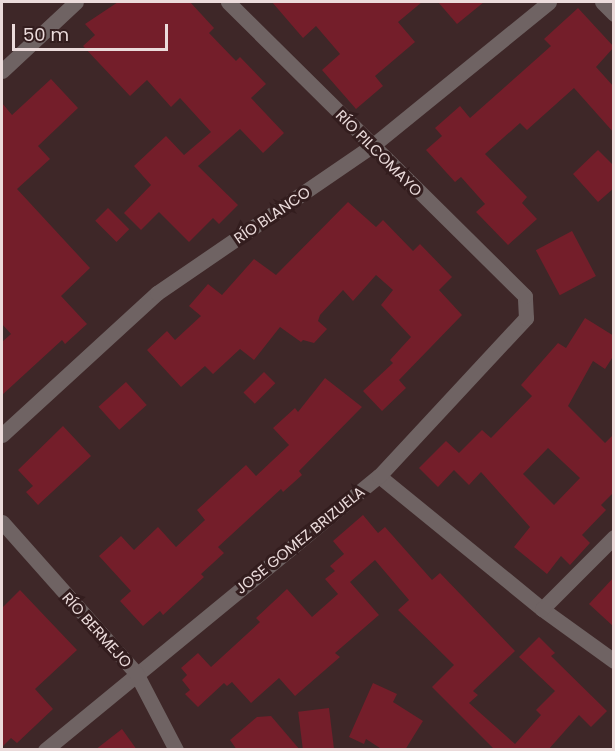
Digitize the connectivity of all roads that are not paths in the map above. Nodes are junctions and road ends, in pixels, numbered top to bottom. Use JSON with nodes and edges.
{"nodes":[{"id":1,"x":76,"y":2,"type":"edge"},
{"id":2,"x":228,"y":2,"type":"edge"},
{"id":3,"x":549,"y":2,"type":"edge"},
{"id":4,"x":602,"y":2,"type":"edge"},
{"id":5,"x":614,"y":14,"type":"edge"},
{"id":6,"x":2,"y":71,"type":"edge"},
{"id":7,"x":372,"y":146,"type":"junction"},
{"id":8,"x":528,"y":306,"type":"joint"},
{"id":9,"x":2,"y":435,"type":"edge"},
{"id":10,"x":379,"y":476,"type":"junction"},
{"id":11,"x":2,"y":522,"type":"edge"},
{"id":12,"x":614,"y":537,"type":"edge"},
{"id":13,"x":542,"y":609,"type":"junction"},
{"id":14,"x":614,"y":661,"type":"edge"},
{"id":15,"x":136,"y":673,"type":"junction"},
{"id":16,"x":45,"y":750,"type":"edge"},
{"id":17,"x":176,"y":750,"type":"edge"}],
"edges":[{"from":1,"to":6,"type":"street"},
{"from":2,"to":7,"type":"street","name":"RÍO PILCOMAYO"},
{"from":3,"to":7,"type":"street","name":"RÍO BLANCO"},
{"from":4,"to":5,"type":"street"},
{"from":7,"to":8,"type":"street","name":"RÍO PILCOMAYO"},
{"from":7,"to":9,"type":"street","name":"RÍO BLANCO"},
{"from":8,"to":10,"type":"street","name":"JOSE GOMEZ BRIZUELA"},
{"from":10,"to":13,"type":"street"},
{"from":10,"to":15,"type":"street","name":"JOSE GOMEZ BRIZUELA"},
{"from":11,"to":15,"type":"street","name":"RÍO BERMEJO"},
{"from":12,"to":13,"type":"street"},
{"from":13,"to":14,"type":"street"},
{"from":15,"to":16,"type":"street","name":"JOSE GOMEZ BRIZUELA"},
{"from":15,"to":17,"type":"street","name":"RÍO BERMEJO"}]}
